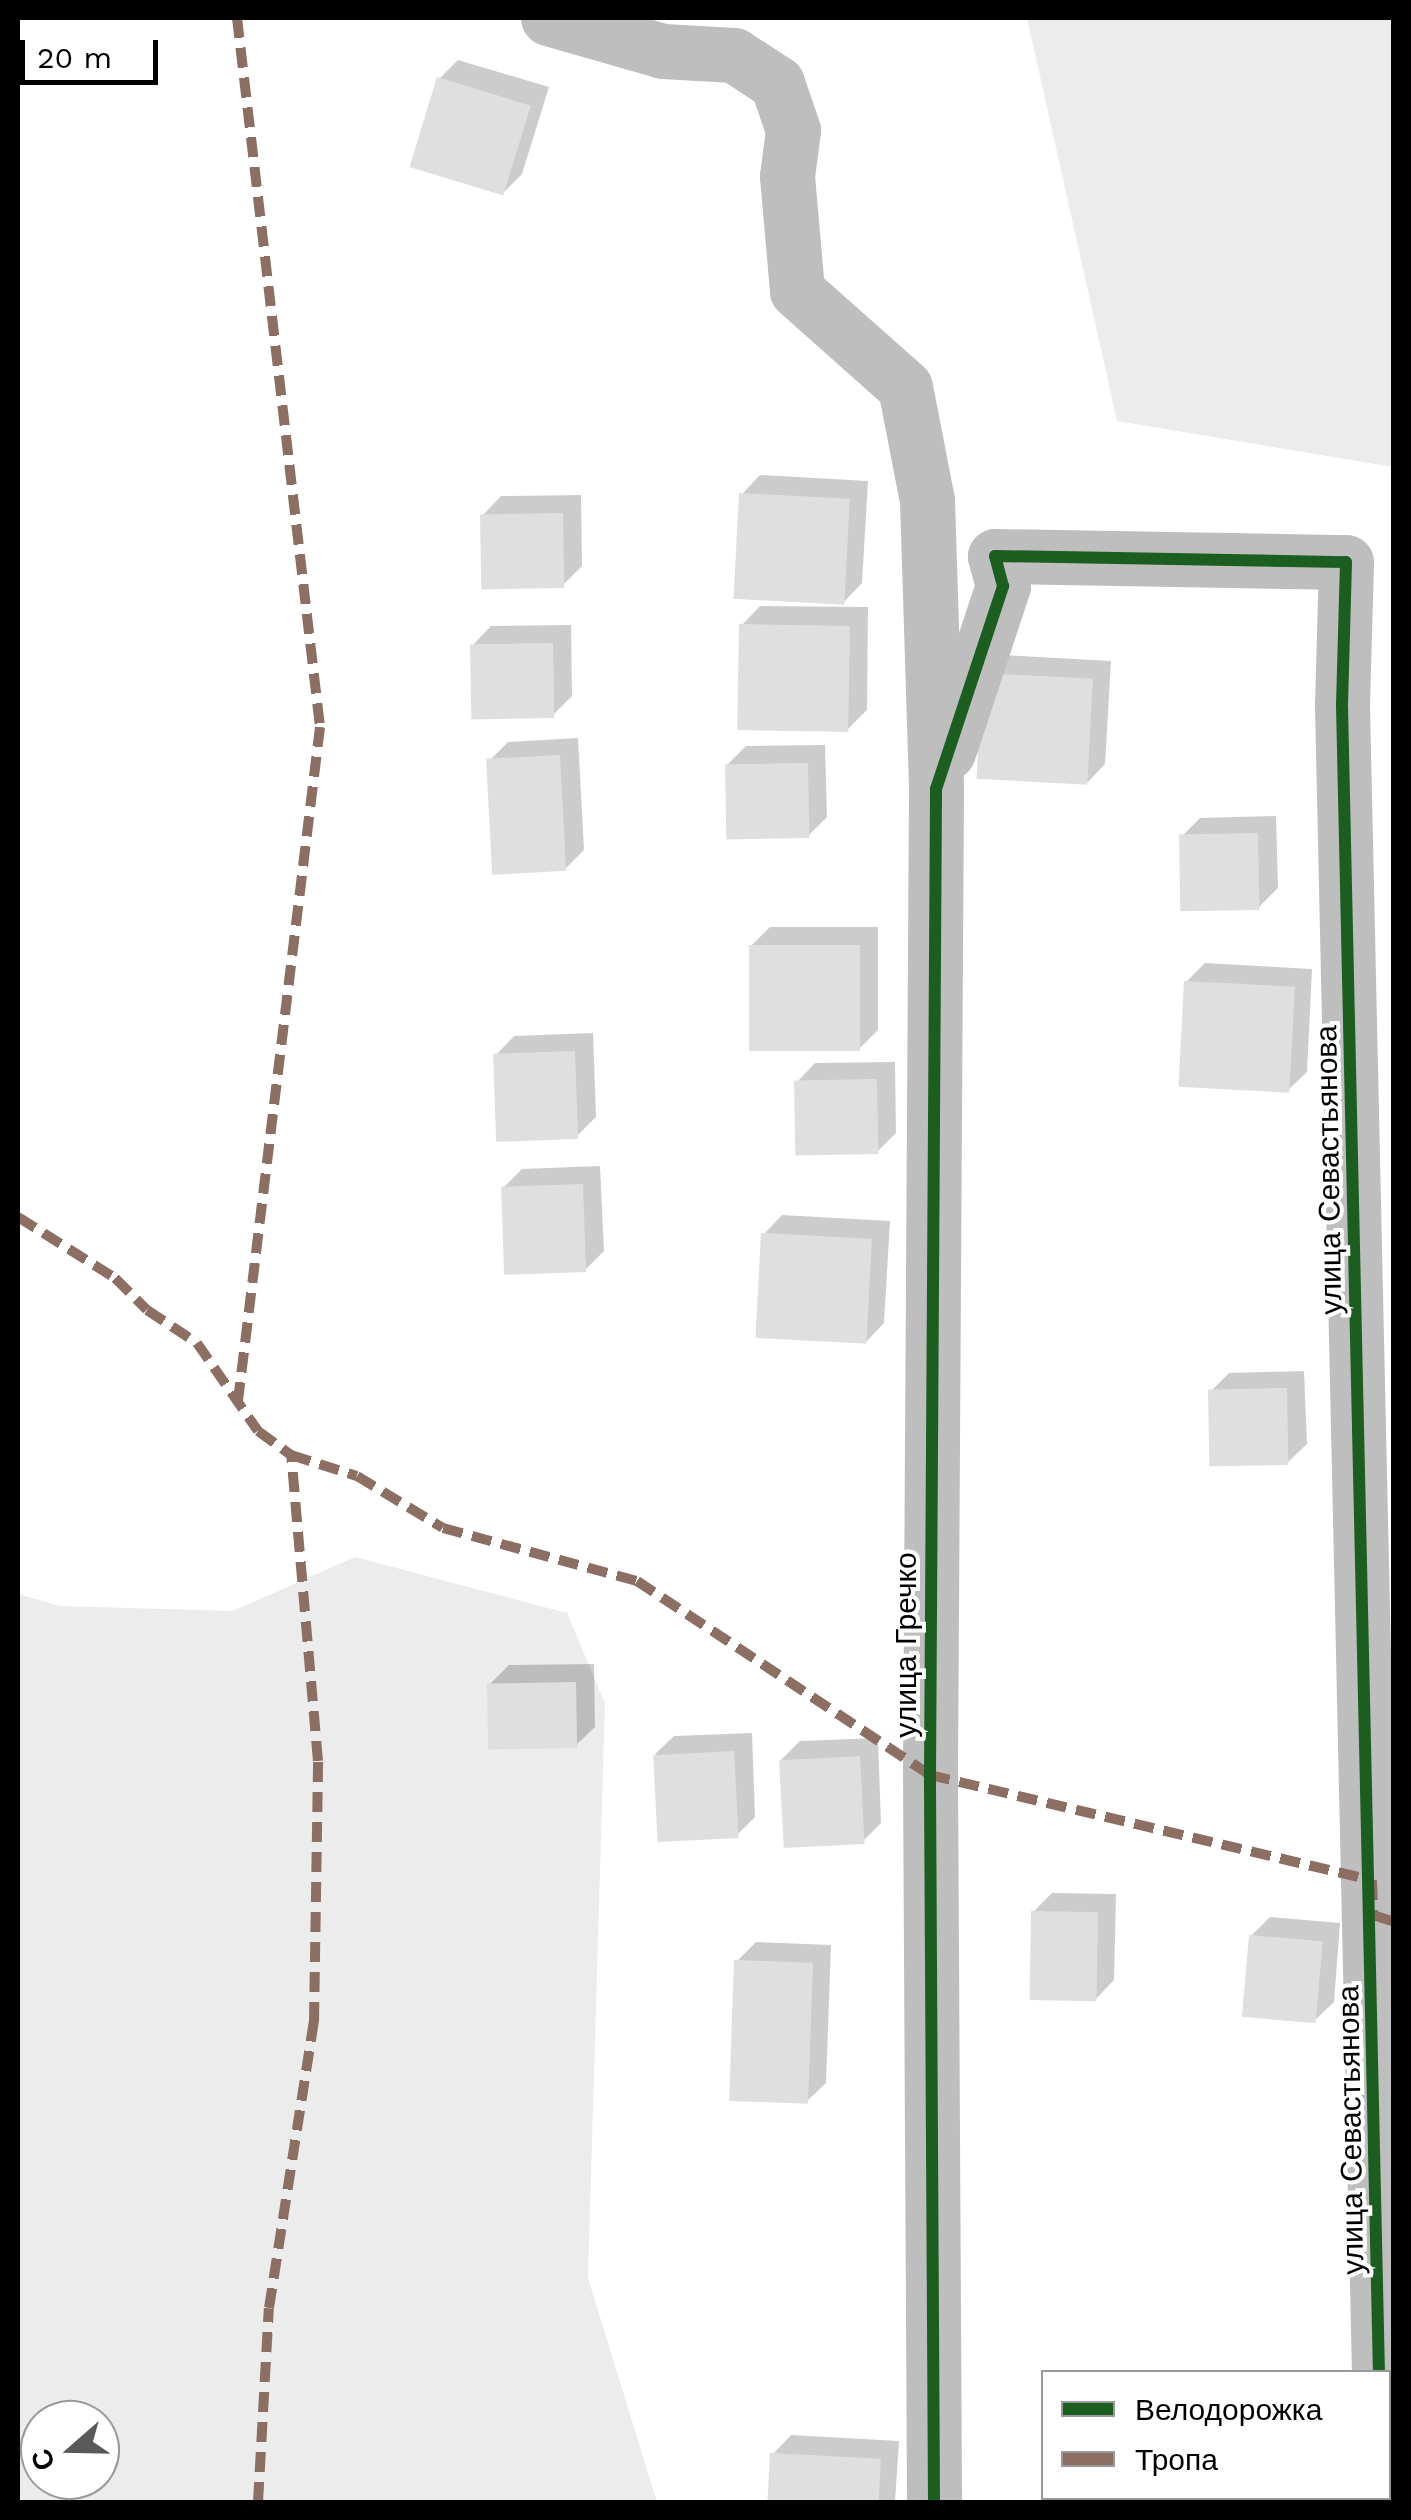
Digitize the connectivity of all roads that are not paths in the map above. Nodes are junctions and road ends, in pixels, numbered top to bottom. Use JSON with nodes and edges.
{"nodes":[{"id":1,"x":548,"y":18,"type":"edge"},
{"id":2,"x":936,"y":788,"type":"junction"},
{"id":3,"x":1378,"y":2370,"type":"edge"},
{"id":4,"x":934,"y":2502,"type":"edge"}],
"edges":[{"from":1,"to":2,"type":"street","name":"улица Гречко"},
{"from":2,"to":3,"type":"street","name":"улица Севастьянова"},
{"from":2,"to":4,"type":"street","name":"улица Гречко"}]}
